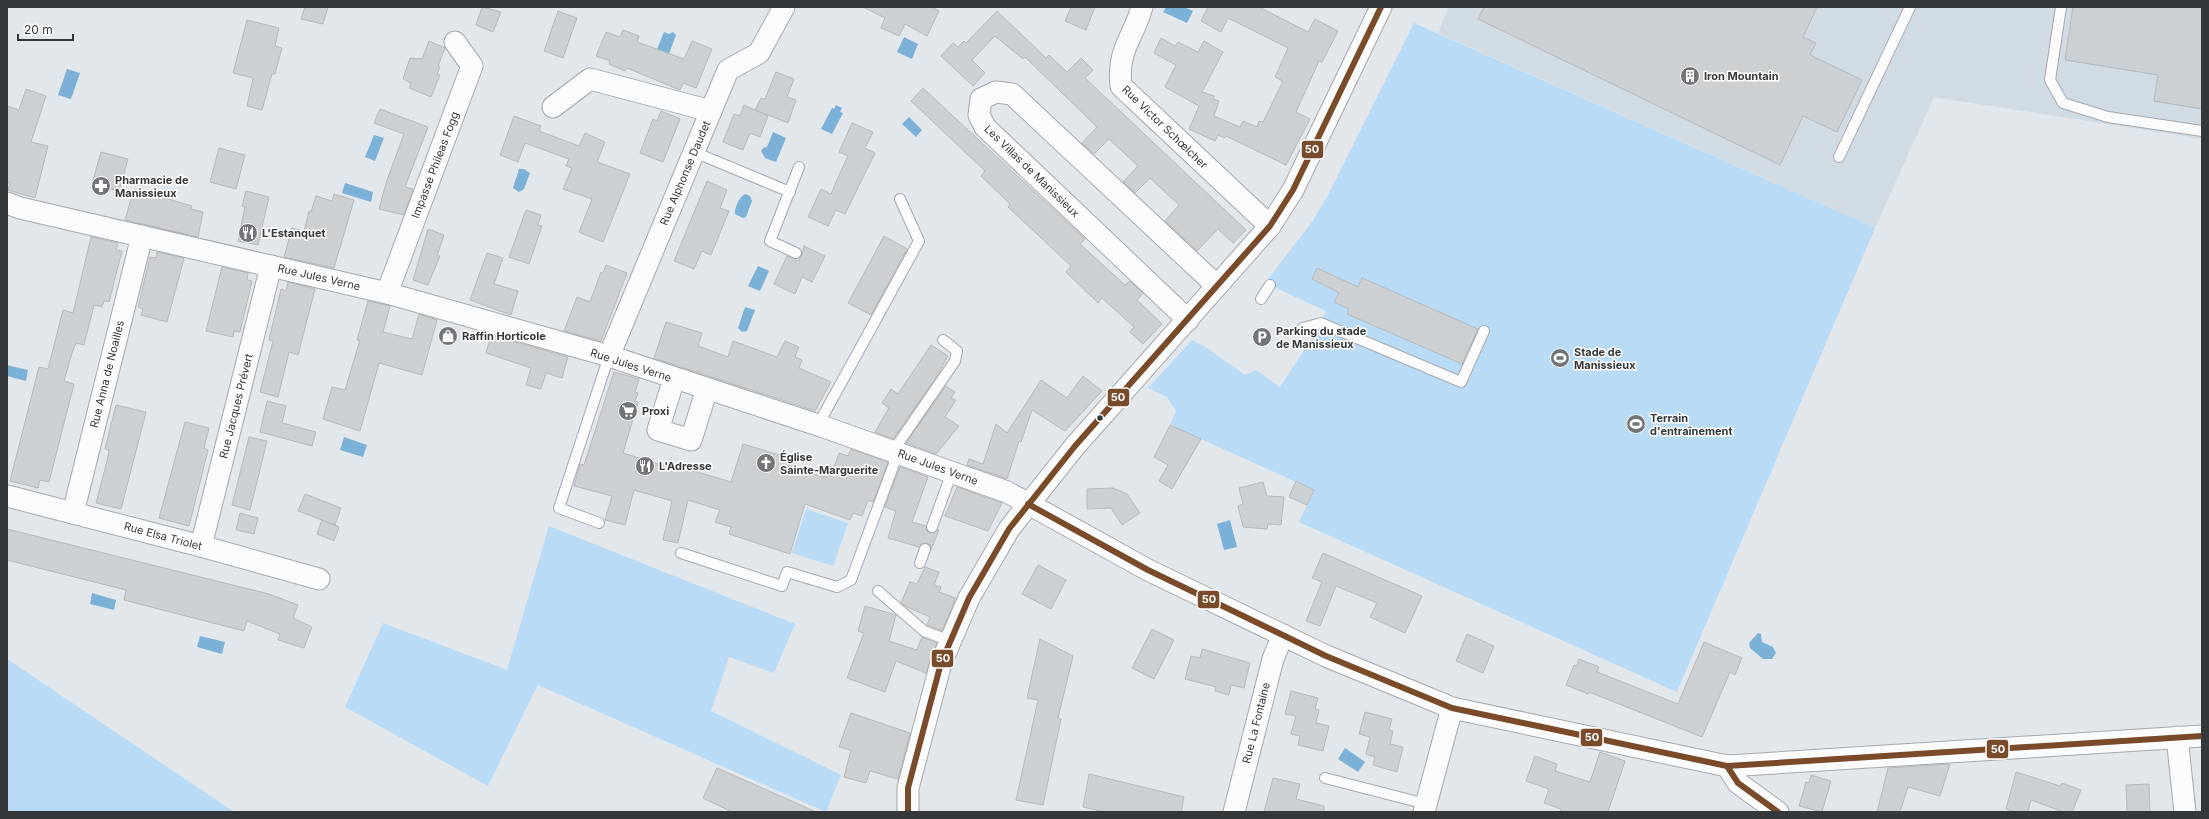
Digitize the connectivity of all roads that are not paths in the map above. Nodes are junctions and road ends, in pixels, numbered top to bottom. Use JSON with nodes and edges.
{"nodes":[{"id":1,"x":784,"y":7,"type":"edge"},
{"id":2,"x":1142,"y":7,"type":"edge"},
{"id":3,"x":1381,"y":7,"type":"edge"},
{"id":4,"x":1910,"y":7,"type":"edge"},
{"id":5,"x":2061,"y":7,"type":"edge"},
{"id":6,"x":455,"y":42,"type":"dead end"},
{"id":7,"x":553,"y":107,"type":"dead end"},
{"id":8,"x":711,"y":111,"type":"junction"},
{"id":9,"x":2202,"y":131,"type":"edge"},
{"id":10,"x":694,"y":152,"type":"junction"},
{"id":11,"x":1839,"y":157,"type":"dead end"},
{"id":12,"x":799,"y":167,"type":"dead end"},
{"id":13,"x":790,"y":192,"type":"junction"},
{"id":14,"x":900,"y":199,"type":"dead end"},
{"id":15,"x":7,"y":203,"type":"edge"},
{"id":16,"x":1270,"y":226,"type":"junction"},
{"id":17,"x":142,"y":236,"type":"junction"},
{"id":18,"x":796,"y":254,"type":"dead end"},
{"id":19,"x":271,"y":266,"type":"junction"},
{"id":20,"x":1270,"y":285,"type":"dead end"},
{"id":21,"x":1217,"y":286,"type":"junction"},
{"id":22,"x":387,"y":293,"type":"junction"},
{"id":23,"x":1261,"y":299,"type":"dead end"},
{"id":24,"x":1188,"y":320,"type":"junction"},
{"id":25,"x":1303,"y":328,"type":"dead end"},
{"id":26,"x":1484,"y":331,"type":"dead end"},
{"id":27,"x":943,"y":340,"type":"dead end"},
{"id":28,"x":609,"y":356,"type":"junction"},
{"id":29,"x":674,"y":379,"type":"junction"},
{"id":30,"x":707,"y":389,"type":"junction"},
{"id":31,"x":818,"y":425,"type":"junction"},
{"id":32,"x":895,"y":452,"type":"junction"},
{"id":33,"x":952,"y":472,"type":"junction"},
{"id":34,"x":7,"y":496,"type":"edge"},
{"id":35,"x":1028,"y":504,"type":"junction"},
{"id":36,"x":73,"y":513,"type":"junction"},
{"id":37,"x":599,"y":523,"type":"dead end"},
{"id":38,"x":932,"y":527,"type":"dead end"},
{"id":39,"x":201,"y":546,"type":"junction"},
{"id":40,"x":925,"y":549,"type":"dead end"},
{"id":41,"x":681,"y":553,"type":"dead end"},
{"id":42,"x":920,"y":563,"type":"dead end"},
{"id":43,"x":318,"y":579,"type":"dead end"},
{"id":44,"x":878,"y":591,"type":"dead end"},
{"id":45,"x":1283,"y":635,"type":"junction"},
{"id":46,"x":950,"y":641,"type":"junction"},
{"id":47,"x":1452,"y":708,"type":"junction"},
{"id":48,"x":2202,"y":736,"type":"edge"},
{"id":49,"x":2177,"y":737,"type":"junction"},
{"id":50,"x":1727,"y":766,"type":"junction"},
{"id":51,"x":1325,"y":778,"type":"dead end"},
{"id":52,"x":1425,"y":808,"type":"edge"},
{"id":53,"x":908,"y":812,"type":"edge"},
{"id":54,"x":1234,"y":812,"type":"edge"},
{"id":55,"x":1778,"y":812,"type":"edge"},
{"id":56,"x":2185,"y":812,"type":"edge"}],
"edges":[{"from":1,"to":8,"type":"street","name":"Rue Alphonse Daudet"},
{"from":2,"to":16,"type":"street","name":"Rue Victor Schœlcher"},
{"from":3,"to":16,"type":"street"},
{"from":4,"to":11,"type":"lane"},
{"from":5,"to":9,"type":"lane"},
{"from":6,"to":22,"type":"street","name":"Impasse Phileas Fogg"},
{"from":7,"to":8,"type":"street"},
{"from":8,"to":10,"type":"street","name":"Rue Alphonse Daudet"},
{"from":10,"to":13,"type":"lane"},
{"from":10,"to":28,"type":"street","name":"Rue Alphonse Daudet"},
{"from":12,"to":13,"type":"lane"},
{"from":13,"to":18,"type":"lane"},
{"from":14,"to":31,"type":"lane"},
{"from":15,"to":17,"type":"street","name":"Rue Jules Verne"},
{"from":16,"to":21,"type":"street"},
{"from":17,"to":19,"type":"street","name":"Rue Jules Verne"},
{"from":17,"to":36,"type":"street","name":"Rue Anna de Noailles"},
{"from":19,"to":22,"type":"street","name":"Rue Jules Verne"},
{"from":19,"to":39,"type":"street","name":"Rue Jacques Prévert"},
{"from":20,"to":23,"type":"lane"},
{"from":21,"to":24,"type":"street"},
{"from":21,"to":24,"type":"street","name":"Les Villas de Manissieux"},
{"from":22,"to":28,"type":"street","name":"Rue Jules Verne"},
{"from":24,"to":35,"type":"street"},
{"from":25,"to":26,"type":"lane"},
{"from":27,"to":32,"type":"lane"},
{"from":28,"to":29,"type":"street","name":"Rue Jules Verne"},
{"from":28,"to":37,"type":"lane"},
{"from":29,"to":30,"type":"street","name":"Rue Jules Verne"},
{"from":29,"to":30,"type":"street"},
{"from":30,"to":31,"type":"street","name":"Rue Jules Verne"},
{"from":31,"to":32,"type":"street","name":"Rue Jules Verne"},
{"from":32,"to":33,"type":"street","name":"Rue Jules Verne"},
{"from":32,"to":41,"type":"lane"},
{"from":33,"to":35,"type":"street","name":"Rue Jules Verne"},
{"from":33,"to":38,"type":"lane"},
{"from":34,"to":36,"type":"street","name":"Rue Elsa Triolet"},
{"from":35,"to":45,"type":"street","name":"Rue Jules Verne"},
{"from":35,"to":46,"type":"street"},
{"from":36,"to":39,"type":"street","name":"Rue Elsa Triolet"},
{"from":39,"to":43,"type":"street","name":"Rue Elsa Triolet"},
{"from":40,"to":42,"type":"lane"},
{"from":44,"to":46,"type":"lane"},
{"from":45,"to":47,"type":"street","name":"Rue Jules Verne"},
{"from":45,"to":54,"type":"street","name":"Rue La Fontaine"},
{"from":46,"to":53,"type":"street"},
{"from":47,"to":50,"type":"street","name":"Rue Jules Verne"},
{"from":47,"to":52,"type":"street"},
{"from":48,"to":49,"type":"street","name":"Rue Jules Verne"},
{"from":49,"to":50,"type":"street","name":"Rue Jules Verne"},
{"from":49,"to":56,"type":"street"},
{"from":50,"to":55,"type":"street"},
{"from":51,"to":52,"type":"lane"}]}
